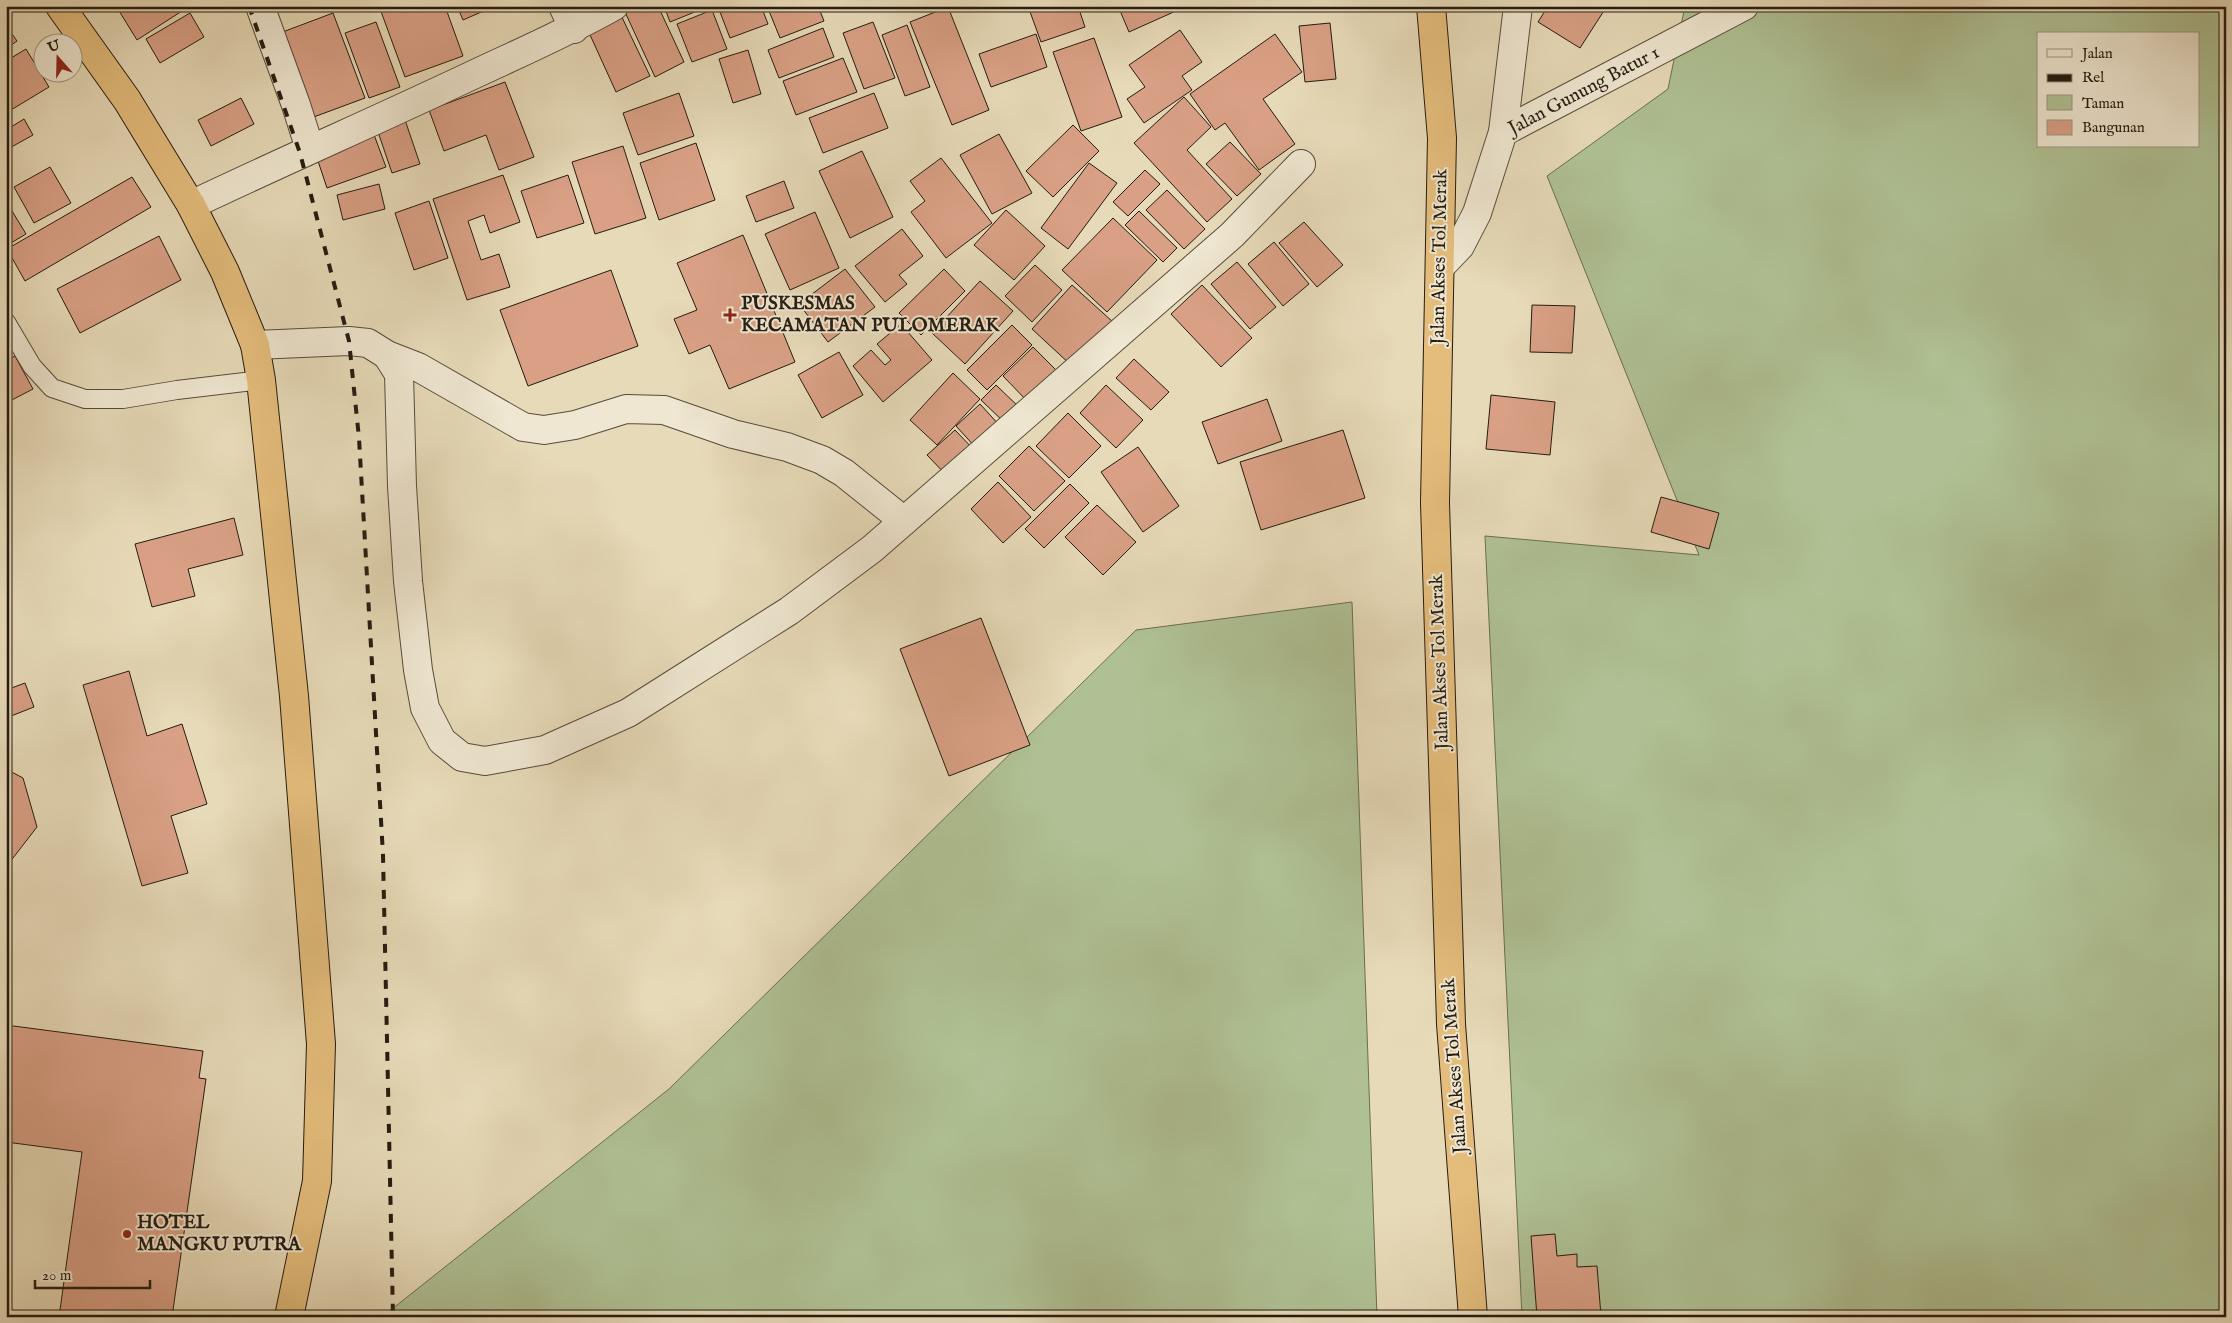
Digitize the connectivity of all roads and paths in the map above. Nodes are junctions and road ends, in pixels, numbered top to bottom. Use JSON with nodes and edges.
{"nodes":[{"id":1,"x":60,"y":6,"type":"edge"},
{"id":2,"x":260,"y":6,"type":"edge"},
{"id":3,"x":614,"y":6,"type":"edge"},
{"id":4,"x":1431,"y":6,"type":"edge"},
{"id":5,"x":1518,"y":6,"type":"edge"},
{"id":6,"x":1744,"y":6,"type":"edge"},
{"id":7,"x":568,"y":18,"type":"edge"},
{"id":8,"x":1503,"y":132,"type":"junction"},
{"id":9,"x":310,"y":149,"type":"junction"},
{"id":10,"x":1301,"y":164,"type":"dead end"},
{"id":11,"x":191,"y":205,"type":"junction"},
{"id":12,"x":1440,"y":267,"type":"junction"},
{"id":13,"x":6,"y":322,"type":"edge"},
{"id":14,"x":255,"y":345,"type":"junction"},
{"id":15,"x":387,"y":355,"type":"junction"},
{"id":16,"x":261,"y":380,"type":"junction"},
{"id":17,"x":904,"y":521,"type":"junction"},
{"id":18,"x":289,"y":1317,"type":"edge"},
{"id":19,"x":1473,"y":1317,"type":"edge"}],
"edges":[{"from":1,"to":11,"type":"highway"},
{"from":2,"to":9,"type":"street"},
{"from":3,"to":7,"type":"street"},
{"from":4,"to":12,"type":"highway","name":"Jalan Akses Tol Merak"},
{"from":5,"to":8,"type":"street"},
{"from":6,"to":8,"type":"street","name":"Jalan Gunung Batur 1"},
{"from":7,"to":9,"type":"street"},
{"from":8,"to":12,"type":"street","name":"Jalan Gunung Batur 1"},
{"from":9,"to":11,"type":"street"},
{"from":10,"to":17,"type":"street"},
{"from":11,"to":14,"type":"highway"},
{"from":12,"to":19,"type":"highway","name":"Jalan Akses Tol Merak"},
{"from":13,"to":16,"type":"lane"},
{"from":14,"to":15,"type":"street"},
{"from":14,"to":16,"type":"highway"},
{"from":15,"to":17,"type":"street"},
{"from":15,"to":17,"type":"street"},
{"from":16,"to":18,"type":"highway"}]}
